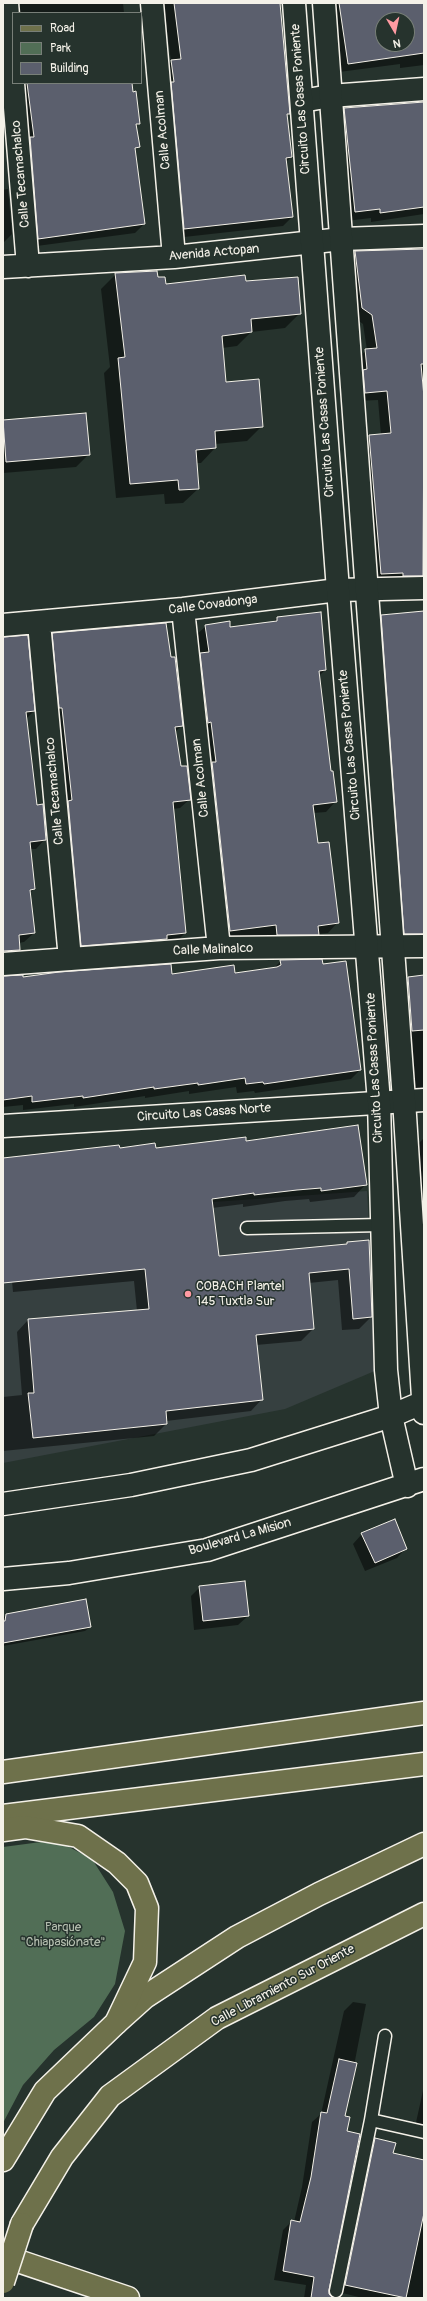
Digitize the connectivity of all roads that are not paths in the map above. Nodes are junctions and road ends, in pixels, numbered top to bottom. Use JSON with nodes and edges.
{"nodes":[{"id":1,"x":7,"y":3,"type":"edge"},
{"id":2,"x":152,"y":3,"type":"edge"},
{"id":3,"x":294,"y":3,"type":"edge"},
{"id":4,"x":324,"y":3,"type":"edge"},
{"id":5,"x":12,"y":69,"type":"edge"},
{"id":6,"x":13,"y":84,"type":"edge"},
{"id":7,"x":424,"y":89,"type":"edge"},
{"id":8,"x":330,"y":96,"type":"junction"},
{"id":9,"x":302,"y":101,"type":"junction"},
{"id":10,"x":424,"y":236,"type":"edge"},
{"id":11,"x":342,"y":239,"type":"junction"},
{"id":12,"x":312,"y":244,"type":"junction"},
{"id":13,"x":174,"y":257,"type":"junction"},
{"id":14,"x":28,"y":266,"type":"junction"},
{"id":15,"x":3,"y":267,"type":"edge"},
{"id":16,"x":424,"y":588,"type":"edge"},
{"id":17,"x":366,"y":589,"type":"junction"},
{"id":18,"x":338,"y":590,"type":"junction"},
{"id":19,"x":183,"y":609,"type":"junction"},
{"id":20,"x":39,"y":624,"type":"junction"},
{"id":21,"x":3,"y":625,"type":"edge"},
{"id":22,"x":393,"y":946,"type":"junction"},
{"id":23,"x":424,"y":946,"type":"edge"},
{"id":24,"x":219,"y":948,"type":"junction"},
{"id":25,"x":367,"y":948,"type":"junction"},
{"id":26,"x":70,"y":959,"type":"junction"},
{"id":27,"x":3,"y":964,"type":"edge"},
{"id":28,"x":414,"y":1100,"type":"edge"},
{"id":29,"x":379,"y":1102,"type":"junction"},
{"id":30,"x":3,"y":1126,"type":"edge"},
{"id":31,"x":381,"y":1225,"type":"junction"},
{"id":32,"x":247,"y":1228,"type":"dead end"},
{"id":33,"x":423,"y":1406,"type":"edge"},
{"id":34,"x":391,"y":1416,"type":"junction"},
{"id":35,"x":415,"y":1482,"type":"edge"},
{"id":36,"x":3,"y":1504,"type":"edge"},
{"id":37,"x":3,"y":1579,"type":"edge"},
{"id":38,"x":424,"y":1713,"type":"edge"},
{"id":39,"x":424,"y":1764,"type":"edge"},
{"id":40,"x":3,"y":1772,"type":"edge"},
{"id":41,"x":3,"y":1816,"type":"edge"},
{"id":42,"x":3,"y":1830,"type":"edge"},
{"id":43,"x":424,"y":1844,"type":"edge"},
{"id":44,"x":424,"y":1914,"type":"edge"},
{"id":45,"x":116,"y":2023,"type":"junction"},
{"id":46,"x":385,"y":2036,"type":"dead end"},
{"id":47,"x":371,"y":2120,"type":"junction"},
{"id":48,"x":424,"y":2132,"type":"edge"},
{"id":49,"x":3,"y":2160,"type":"edge"},
{"id":50,"x":3,"y":2256,"type":"edge"},
{"id":51,"x":3,"y":2282,"type":"edge"},
{"id":52,"x":336,"y":2291,"type":"dead end"},
{"id":53,"x":128,"y":2298,"type":"edge"}],
"edges":[{"from":1,"to":5,"type":"street","name":"Calle Tecamachalco"},
{"from":2,"to":13,"type":"street","name":"Calle Acolman"},
{"from":3,"to":9,"type":"street","name":"Circuito Las Casas Poniente"},
{"from":4,"to":8,"type":"street","name":"Circuito Las Casas Poniente"},
{"from":6,"to":14,"type":"street","name":"Calle Tecamachalco"},
{"from":7,"to":8,"type":"street"},
{"from":8,"to":9,"type":"street"},
{"from":8,"to":11,"type":"street","name":"Circuito Las Casas Poniente"},
{"from":9,"to":12,"type":"street","name":"Circuito Las Casas Poniente"},
{"from":10,"to":11,"type":"street","name":"Avenida Actopan"},
{"from":11,"to":12,"type":"street","name":"Avenida Actopan"},
{"from":11,"to":17,"type":"street","name":"Circuito Las Casas Poniente"},
{"from":12,"to":13,"type":"street","name":"Avenida Actopan"},
{"from":12,"to":18,"type":"street","name":"Circuito Las Casas Poniente"},
{"from":13,"to":14,"type":"street","name":"Avenida Actopan"},
{"from":14,"to":15,"type":"street","name":"Avenida Actopan"},
{"from":16,"to":17,"type":"street","name":"Calle Covadonga"},
{"from":17,"to":18,"type":"street","name":"Calle Covadonga"},
{"from":17,"to":22,"type":"street","name":"Circuito Las Casas Poniente"},
{"from":18,"to":19,"type":"street","name":"Calle Covadonga"},
{"from":18,"to":25,"type":"street","name":"Circuito Las Casas Poniente"},
{"from":19,"to":20,"type":"street","name":"Calle Covadonga"},
{"from":19,"to":24,"type":"street","name":"Calle Acolman"},
{"from":20,"to":21,"type":"street","name":"Calle Covadonga"},
{"from":20,"to":26,"type":"street","name":"Calle Tecamachalco"},
{"from":22,"to":23,"type":"street","name":"Calle Malinalco"},
{"from":22,"to":25,"type":"street","name":"Calle Malinalco"},
{"from":22,"to":28,"type":"street","name":"Circuito Las Casas Poniente"},
{"from":24,"to":25,"type":"street","name":"Calle Malinalco"},
{"from":24,"to":26,"type":"street","name":"Calle Malinalco"},
{"from":25,"to":29,"type":"street","name":"Circuito Las Casas Poniente"},
{"from":26,"to":27,"type":"street","name":"Calle Malinalco"},
{"from":28,"to":29,"type":"street","name":"Circuito Las Casas Norte"},
{"from":28,"to":33,"type":"street","name":"Circuito Las Casas Poniente"},
{"from":29,"to":30,"type":"street","name":"Circuito Las Casas Norte"},
{"from":29,"to":31,"type":"street","name":"Circuito Las Casas Poniente"},
{"from":31,"to":32,"type":"lane"},
{"from":31,"to":34,"type":"street","name":"Circuito Las Casas Poniente"},
{"from":33,"to":34,"type":"street"},
{"from":34,"to":35,"type":"street","name":"Circuito Las Casas Poniente"},
{"from":34,"to":36,"type":"street"},
{"from":35,"to":37,"type":"street","name":"Boulevard La Mision"},
{"from":38,"to":40,"type":"main road"},
{"from":39,"to":41,"type":"main road"},
{"from":42,"to":45,"type":"main road"},
{"from":43,"to":45,"type":"main road"},
{"from":44,"to":51,"type":"main road","name":"Calle Libramiento Sur Oriente","bridge":true},
{"from":45,"to":49,"type":"main road"},
{"from":46,"to":47,"type":"lane"},
{"from":47,"to":48,"type":"lane"},
{"from":47,"to":52,"type":"lane"},
{"from":50,"to":53,"type":"main road"}]}
